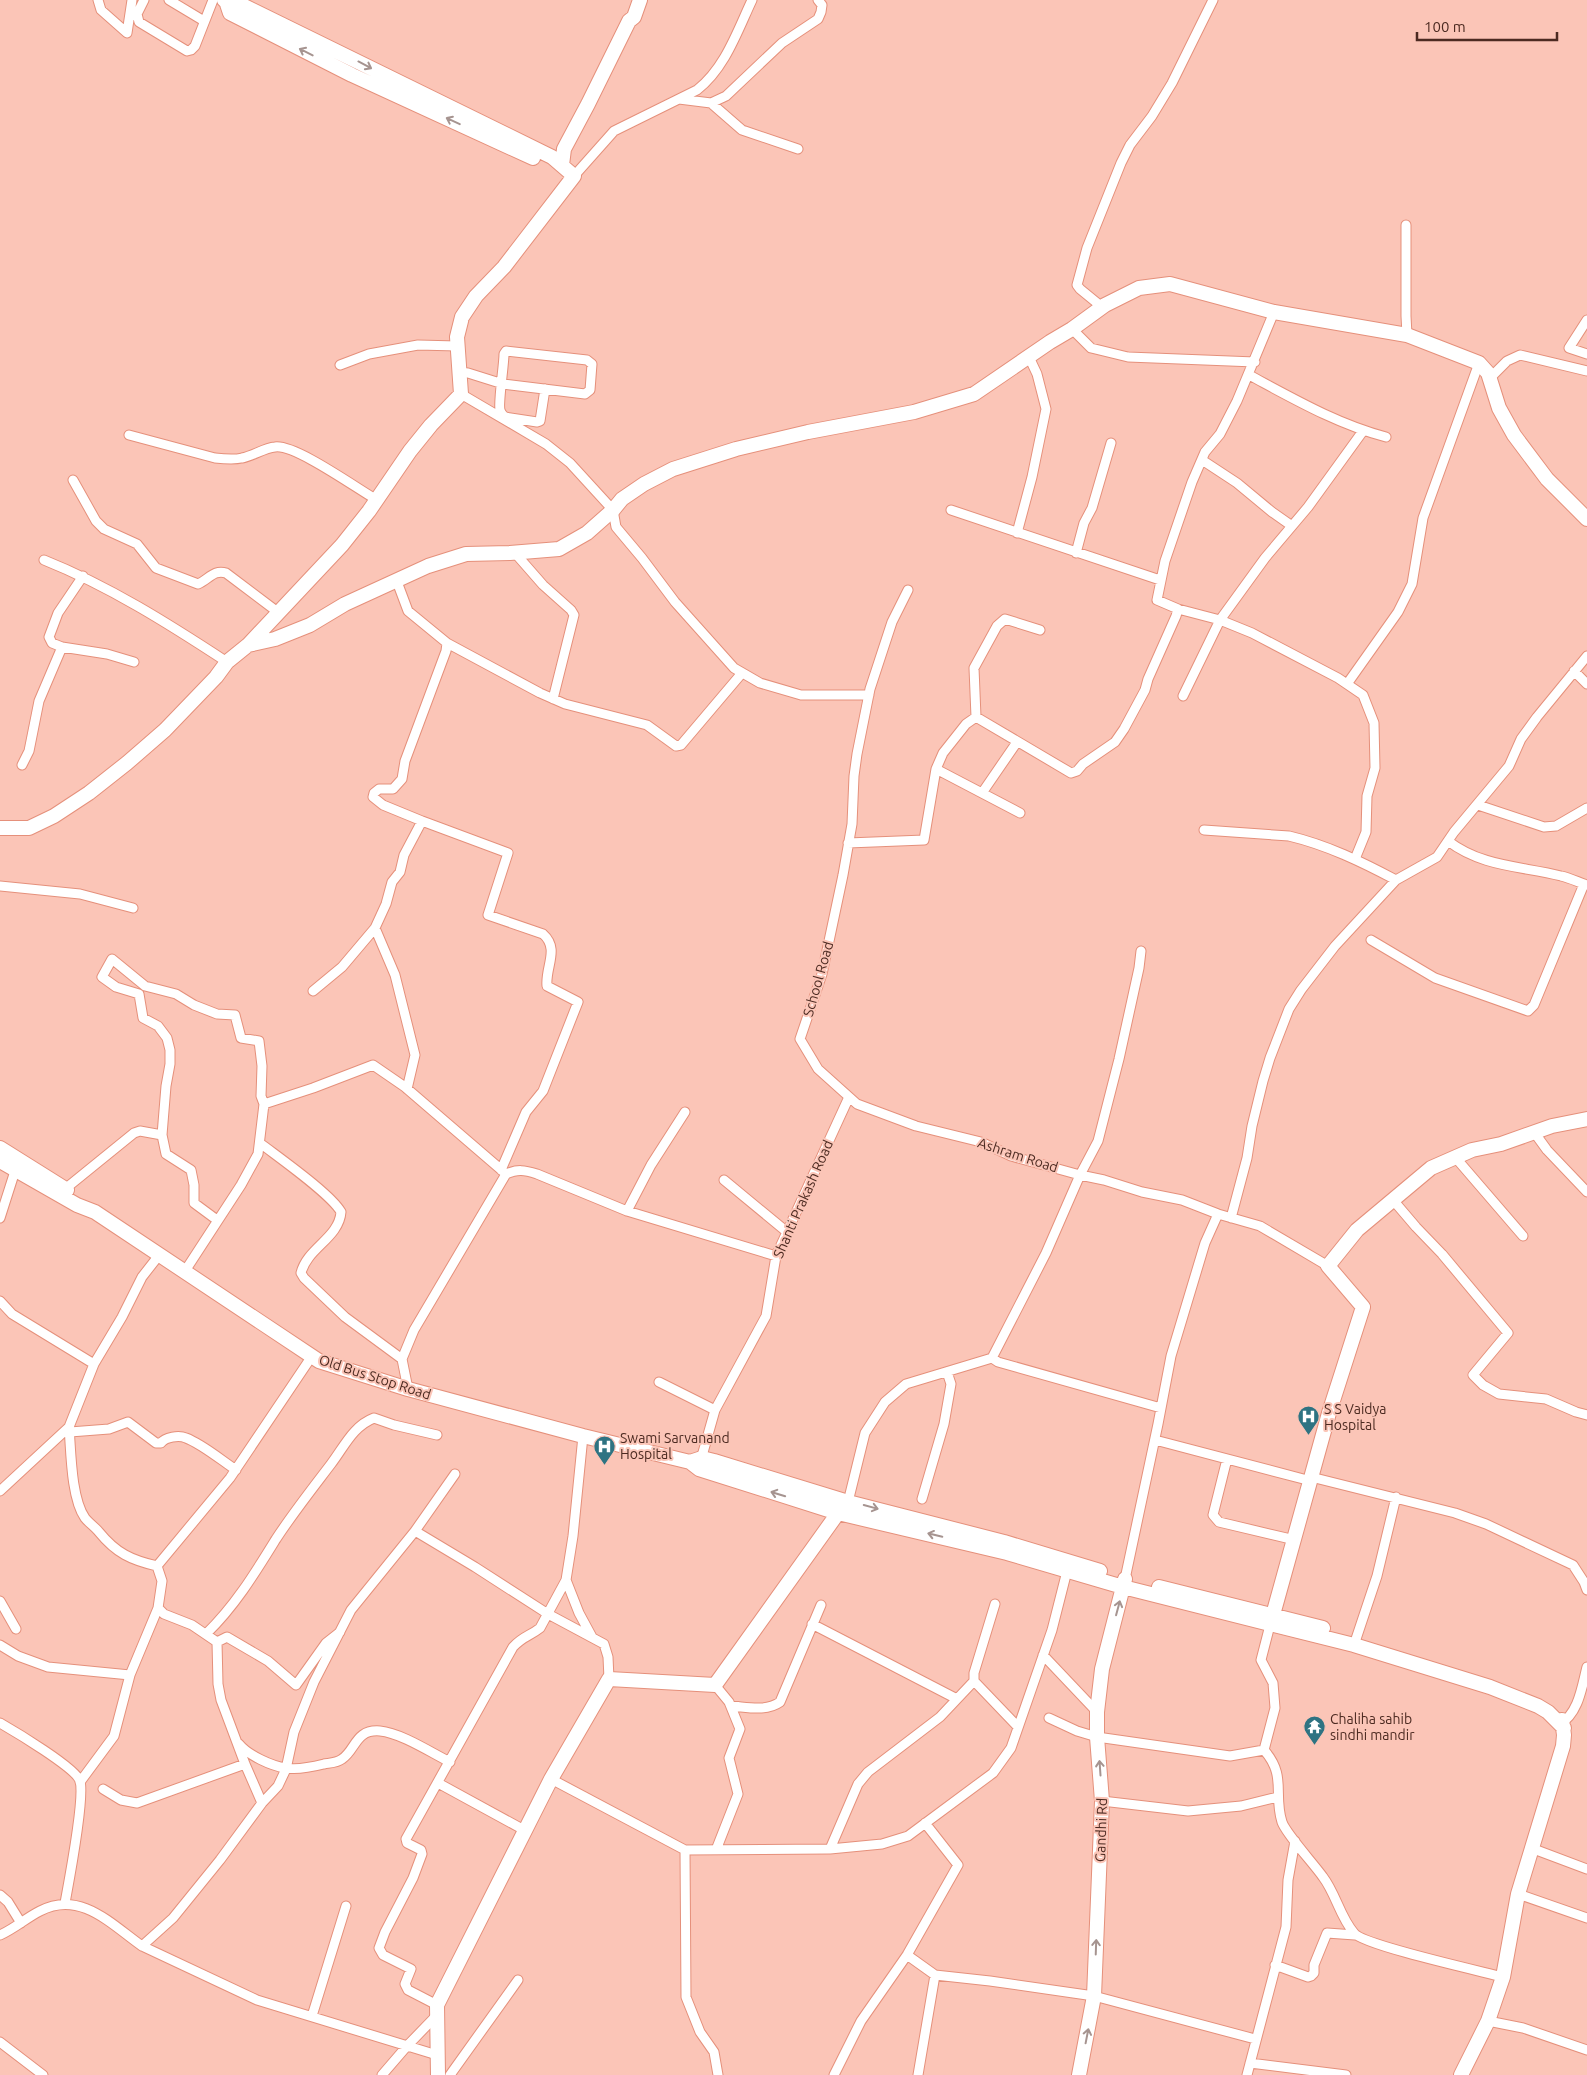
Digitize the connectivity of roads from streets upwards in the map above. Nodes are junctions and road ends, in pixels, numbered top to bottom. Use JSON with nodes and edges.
{"nodes":[{"id":1,"x":98,"y":0,"type":"edge"},
{"id":2,"x":132,"y":0,"type":"edge"},
{"id":3,"x":144,"y":0,"type":"edge"},
{"id":4,"x":169,"y":0,"type":"edge"},
{"id":5,"x":221,"y":0,"type":"edge"},
{"id":6,"x":633,"y":0,"type":"edge"},
{"id":7,"x":640,"y":0,"type":"edge"},
{"id":8,"x":752,"y":0,"type":"edge"},
{"id":9,"x":818,"y":0,"type":"edge"},
{"id":10,"x":1213,"y":0,"type":"edge"},
{"id":11,"x":204,"y":21,"type":"junction"},
{"id":12,"x":629,"y":21,"type":"junction"},
{"id":13,"x":678,"y":99,"type":"junction"},
{"id":14,"x":711,"y":103,"type":"junction"},
{"id":15,"x":798,"y":149,"type":"dead end"},
{"id":16,"x":562,"y":165,"type":"junction"},
{"id":17,"x":574,"y":176,"type":"junction"},
{"id":18,"x":1406,"y":225,"type":"dead end"},
{"id":19,"x":1102,"y":307,"type":"junction"},
{"id":20,"x":1274,"y":312,"type":"junction"},
{"id":21,"x":1587,"y":320,"type":"edge"},
{"id":22,"x":1072,"y":329,"type":"junction"},
{"id":23,"x":1407,"y":335,"type":"junction"},
{"id":24,"x":457,"y":346,"type":"junction"},
{"id":25,"x":1587,"y":354,"type":"edge"},
{"id":26,"x":1029,"y":357,"type":"junction"},
{"id":27,"x":1255,"y":362,"type":"junction"},
{"id":28,"x":1479,"y":363,"type":"junction"},
{"id":29,"x":340,"y":364,"type":"dead end"},
{"id":30,"x":1587,"y":371,"type":"edge"},
{"id":31,"x":458,"y":372,"type":"junction"},
{"id":32,"x":1249,"y":375,"type":"junction"},
{"id":33,"x":1490,"y":378,"type":"junction"},
{"id":34,"x":503,"y":384,"type":"junction"},
{"id":35,"x":545,"y":389,"type":"junction"},
{"id":36,"x":461,"y":394,"type":"junction"},
{"id":37,"x":1363,"y":431,"type":"junction"},
{"id":38,"x":129,"y":435,"type":"dead end"},
{"id":39,"x":1386,"y":437,"type":"dead end"},
{"id":40,"x":1111,"y":443,"type":"dead end"},
{"id":41,"x":1202,"y":460,"type":"junction"},
{"id":42,"x":73,"y":480,"type":"dead end"},
{"id":43,"x":376,"y":500,"type":"junction"},
{"id":44,"x":613,"y":510,"type":"junction"},
{"id":45,"x":950,"y":510,"type":"dead end"},
{"id":46,"x":1587,"y":519,"type":"edge"},
{"id":47,"x":1292,"y":526,"type":"junction"},
{"id":48,"x":1017,"y":533,"type":"junction"},
{"id":49,"x":1076,"y":552,"type":"junction"},
{"id":50,"x":515,"y":553,"type":"junction"},
{"id":51,"x":44,"y":560,"type":"dead end"},
{"id":52,"x":83,"y":576,"type":"junction"},
{"id":53,"x":396,"y":579,"type":"junction"},
{"id":54,"x":1160,"y":580,"type":"junction"},
{"id":55,"x":908,"y":590,"type":"dead end"},
{"id":56,"x":1178,"y":609,"type":"junction"},
{"id":57,"x":279,"y":613,"type":"junction"},
{"id":58,"x":1220,"y":620,"type":"junction"},
{"id":59,"x":1040,"y":630,"type":"dead end"},
{"id":60,"x":447,"y":644,"type":"junction"},
{"id":61,"x":248,"y":645,"type":"junction"},
{"id":62,"x":62,"y":647,"type":"junction"},
{"id":63,"x":1587,"y":656,"type":"edge"},
{"id":64,"x":134,"y":662,"type":"dead end"},
{"id":65,"x":227,"y":662,"type":"junction"},
{"id":66,"x":1574,"y":671,"type":"junction"},
{"id":67,"x":742,"y":673,"type":"junction"},
{"id":68,"x":1347,"y":684,"type":"junction"},
{"id":69,"x":1587,"y":684,"type":"edge"},
{"id":70,"x":869,"y":695,"type":"junction"},
{"id":71,"x":1183,"y":696,"type":"dead end"},
{"id":72,"x":553,"y":699,"type":"junction"},
{"id":73,"x":976,"y":717,"type":"junction"},
{"id":74,"x":1016,"y":742,"type":"junction"},
{"id":75,"x":22,"y":765,"type":"dead end"},
{"id":76,"x":936,"y":769,"type":"junction"},
{"id":77,"x":982,"y":793,"type":"junction"},
{"id":78,"x":1478,"y":805,"type":"junction"},
{"id":79,"x":1587,"y":808,"type":"edge"},
{"id":80,"x":1020,"y":813,"type":"dead end"},
{"id":81,"x":422,"y":821,"type":"junction"},
{"id":82,"x":0,"y":828,"type":"edge"},
{"id":83,"x":1204,"y":830,"type":"dead end"},
{"id":84,"x":1448,"y":841,"type":"junction"},
{"id":85,"x":848,"y":843,"type":"junction"},
{"id":86,"x":1355,"y":859,"type":"junction"},
{"id":87,"x":1396,"y":880,"type":"junction"},
{"id":88,"x":1586,"y":884,"type":"edge"},
{"id":89,"x":0,"y":886,"type":"edge"},
{"id":90,"x":133,"y":908,"type":"dead end"},
{"id":91,"x":375,"y":928,"type":"junction"},
{"id":92,"x":1371,"y":940,"type":"dead end"},
{"id":93,"x":1141,"y":951,"type":"dead end"},
{"id":94,"x":313,"y":991,"type":"dead end"},
{"id":95,"x":407,"y":1089,"type":"junction"},
{"id":96,"x":850,"y":1097,"type":"junction"},
{"id":97,"x":264,"y":1104,"type":"junction"},
{"id":98,"x":685,"y":1112,"type":"dead end"},
{"id":99,"x":1587,"y":1119,"type":"edge"},
{"id":100,"x":1534,"y":1132,"type":"junction"},
{"id":101,"x":162,"y":1135,"type":"junction"},
{"id":102,"x":260,"y":1143,"type":"junction"},
{"id":103,"x":0,"y":1148,"type":"edge"},
{"id":104,"x":1455,"y":1157,"type":"junction"},
{"id":105,"x":0,"y":1161,"type":"edge"},
{"id":106,"x":15,"y":1171,"type":"junction"},
{"id":107,"x":503,"y":1172,"type":"junction"},
{"id":108,"x":1080,"y":1175,"type":"junction"},
{"id":109,"x":724,"y":1180,"type":"dead end"},
{"id":110,"x":65,"y":1189,"type":"junction"},
{"id":111,"x":1587,"y":1192,"type":"edge"},
{"id":112,"x":1393,"y":1200,"type":"junction"},
{"id":113,"x":627,"y":1211,"type":"junction"},
{"id":114,"x":95,"y":1212,"type":"junction"},
{"id":115,"x":1218,"y":1214,"type":"junction"},
{"id":116,"x":0,"y":1218,"type":"edge"},
{"id":117,"x":1231,"y":1218,"type":"junction"},
{"id":118,"x":217,"y":1220,"type":"junction"},
{"id":119,"x":787,"y":1232,"type":"junction"},
{"id":120,"x":1523,"y":1236,"type":"dead end"},
{"id":121,"x":160,"y":1254,"type":"junction"},
{"id":122,"x":776,"y":1256,"type":"junction"},
{"id":123,"x":1328,"y":1266,"type":"junction"},
{"id":124,"x":185,"y":1271,"type":"junction"},
{"id":125,"x":0,"y":1301,"type":"edge"},
{"id":126,"x":312,"y":1356,"type":"junction"},
{"id":127,"x":992,"y":1358,"type":"junction"},
{"id":128,"x":402,"y":1359,"type":"junction"},
{"id":129,"x":94,"y":1364,"type":"junction"},
{"id":130,"x":947,"y":1372,"type":"junction"},
{"id":131,"x":659,"y":1382,"type":"dead end"},
{"id":132,"x":408,"y":1389,"type":"junction"},
{"id":133,"x":1161,"y":1408,"type":"junction"},
{"id":134,"x":715,"y":1410,"type":"junction"},
{"id":135,"x":1587,"y":1415,"type":"edge"},
{"id":136,"x":69,"y":1429,"type":"junction"},
{"id":137,"x":437,"y":1435,"type":"dead end"},
{"id":138,"x":583,"y":1436,"type":"junction"},
{"id":139,"x":1155,"y":1440,"type":"junction"},
{"id":140,"x":1227,"y":1459,"type":"junction"},
{"id":141,"x":697,"y":1463,"type":"junction"},
{"id":142,"x":236,"y":1470,"type":"junction"},
{"id":143,"x":455,"y":1474,"type":"dead end"},
{"id":144,"x":1311,"y":1479,"type":"junction"},
{"id":145,"x":0,"y":1491,"type":"edge"},
{"id":146,"x":1396,"y":1497,"type":"junction"},
{"id":147,"x":922,"y":1499,"type":"dead end"},
{"id":148,"x":848,"y":1502,"type":"junction"},
{"id":149,"x":838,"y":1513,"type":"junction"},
{"id":150,"x":415,"y":1532,"type":"junction"},
{"id":151,"x":1295,"y":1540,"type":"junction"},
{"id":152,"x":157,"y":1566,"type":"junction"},
{"id":153,"x":1067,"y":1571,"type":"junction"},
{"id":154,"x":566,"y":1580,"type":"junction"},
{"id":155,"x":1124,"y":1583,"type":"junction"},
{"id":156,"x":1587,"y":1590,"type":"edge"},
{"id":157,"x":0,"y":1601,"type":"edge"},
{"id":158,"x":995,"y":1604,"type":"dead end"},
{"id":159,"x":820,"y":1605,"type":"dead end"},
{"id":160,"x":158,"y":1608,"type":"junction"},
{"id":161,"x":548,"y":1614,"type":"junction"},
{"id":162,"x":4,"y":1617,"type":"edge"},
{"id":163,"x":1271,"y":1620,"type":"junction"},
{"id":164,"x":812,"y":1624,"type":"junction"},
{"id":165,"x":16,"y":1629,"type":"dead end"},
{"id":166,"x":340,"y":1632,"type":"junction"},
{"id":167,"x":206,"y":1634,"type":"junction"},
{"id":168,"x":592,"y":1638,"type":"junction"},
{"id":169,"x":1356,"y":1641,"type":"junction"},
{"id":170,"x":217,"y":1642,"type":"junction"},
{"id":171,"x":0,"y":1645,"type":"edge"},
{"id":172,"x":1043,"y":1655,"type":"junction"},
{"id":173,"x":1587,"y":1667,"type":"edge"},
{"id":174,"x":130,"y":1675,"type":"junction"},
{"id":175,"x":609,"y":1679,"type":"junction"},
{"id":176,"x":974,"y":1681,"type":"junction"},
{"id":177,"x":716,"y":1685,"type":"junction"},
{"id":178,"x":957,"y":1699,"type":"junction"},
{"id":179,"x":730,"y":1706,"type":"junction"},
{"id":180,"x":1097,"y":1712,"type":"junction"},
{"id":181,"x":1049,"y":1718,"type":"dead end"},
{"id":182,"x":0,"y":1723,"type":"edge"},
{"id":183,"x":1563,"y":1725,"type":"junction"},
{"id":184,"x":1018,"y":1727,"type":"junction"},
{"id":185,"x":1097,"y":1737,"type":"junction"},
{"id":186,"x":236,"y":1740,"type":"junction"},
{"id":187,"x":1264,"y":1750,"type":"junction"},
{"id":188,"x":450,"y":1762,"type":"junction"},
{"id":189,"x":245,"y":1764,"type":"junction"},
{"id":190,"x":286,"y":1768,"type":"junction"},
{"id":191,"x":551,"y":1780,"type":"junction"},
{"id":192,"x":80,"y":1782,"type":"junction"},
{"id":193,"x":438,"y":1783,"type":"junction"},
{"id":194,"x":103,"y":1789,"type":"dead end"},
{"id":195,"x":1278,"y":1797,"type":"junction"},
{"id":196,"x":1102,"y":1801,"type":"junction"},
{"id":197,"x":262,"y":1803,"type":"junction"},
{"id":198,"x":925,"y":1823,"type":"junction"},
{"id":199,"x":526,"y":1831,"type":"junction"},
{"id":200,"x":1295,"y":1841,"type":"junction"},
{"id":201,"x":1531,"y":1848,"type":"junction"},
{"id":202,"x":830,"y":1849,"type":"junction"},
{"id":203,"x":685,"y":1850,"type":"junction"},
{"id":204,"x":716,"y":1850,"type":"junction"},
{"id":205,"x":1587,"y":1869,"type":"edge"},
{"id":206,"x":1518,"y":1894,"type":"junction"},
{"id":207,"x":0,"y":1895,"type":"edge"},
{"id":208,"x":65,"y":1903,"type":"junction"},
{"id":209,"x":346,"y":1906,"type":"dead end"},
{"id":210,"x":1587,"y":1918,"type":"edge"},
{"id":211,"x":21,"y":1923,"type":"junction"},
{"id":212,"x":0,"y":1935,"type":"edge"},
{"id":213,"x":1355,"y":1935,"type":"junction"},
{"id":214,"x":142,"y":1946,"type":"junction"},
{"id":215,"x":907,"y":1955,"type":"junction"},
{"id":216,"x":1275,"y":1965,"type":"junction"},
{"id":217,"x":935,"y":1975,"type":"junction"},
{"id":218,"x":1503,"y":1977,"type":"junction"},
{"id":219,"x":518,"y":1980,"type":"dead end"},
{"id":220,"x":1094,"y":1996,"type":"junction"},
{"id":221,"x":437,"y":2010,"type":"junction"},
{"id":222,"x":312,"y":2016,"type":"junction"},
{"id":223,"x":1488,"y":2021,"type":"junction"},
{"id":224,"x":1256,"y":2039,"type":"junction"},
{"id":225,"x":0,"y":2042,"type":"edge"},
{"id":226,"x":407,"y":2046,"type":"junction"},
{"id":227,"x":1587,"y":2050,"type":"edge"},
{"id":228,"x":437,"y":2055,"type":"junction"},
{"id":229,"x":1250,"y":2063,"type":"junction"},
{"id":230,"x":43,"y":2075,"type":"edge"},
{"id":231,"x":382,"y":2075,"type":"edge"},
{"id":232,"x":438,"y":2075,"type":"edge"},
{"id":233,"x":450,"y":2075,"type":"edge"},
{"id":234,"x":718,"y":2075,"type":"edge"},
{"id":235,"x":834,"y":2075,"type":"edge"},
{"id":236,"x":918,"y":2075,"type":"edge"},
{"id":237,"x":1079,"y":2075,"type":"edge"},
{"id":238,"x":1247,"y":2075,"type":"edge"},
{"id":239,"x":1346,"y":2075,"type":"edge"},
{"id":240,"x":1461,"y":2075,"type":"edge"}],
"edges":[{"from":1,"to":2,"type":"street"},
{"from":3,"to":11,"type":"street"},
{"from":4,"to":11,"type":"street"},
{"from":5,"to":11,"type":"street"},
{"from":5,"to":16,"type":"street"},
{"from":6,"to":12,"type":"street"},
{"from":7,"to":12,"type":"street"},
{"from":8,"to":13,"type":"street"},
{"from":9,"to":14,"type":"street"},
{"from":10,"to":19,"type":"street"},
{"from":12,"to":16,"type":"street"},
{"from":13,"to":14,"type":"street"},
{"from":13,"to":17,"type":"street"},
{"from":14,"to":15,"type":"street"},
{"from":16,"to":17,"type":"street"},
{"from":17,"to":24,"type":"street"},
{"from":18,"to":23,"type":"street"},
{"from":19,"to":20,"type":"street"},
{"from":19,"to":22,"type":"street"},
{"from":20,"to":23,"type":"street"},
{"from":20,"to":27,"type":"street"},
{"from":21,"to":25,"type":"street"},
{"from":22,"to":26,"type":"street"},
{"from":22,"to":27,"type":"street"},
{"from":23,"to":28,"type":"street"},
{"from":24,"to":29,"type":"street"},
{"from":24,"to":31,"type":"street"},
{"from":26,"to":44,"type":"street"},
{"from":26,"to":48,"type":"street"},
{"from":27,"to":32,"type":"street"},
{"from":28,"to":33,"type":"street"},
{"from":28,"to":68,"type":"street"},
{"from":30,"to":33,"type":"street"},
{"from":31,"to":34,"type":"street"},
{"from":31,"to":36,"type":"street"},
{"from":32,"to":37,"type":"street"},
{"from":32,"to":41,"type":"street"},
{"from":33,"to":46,"type":"street"},
{"from":34,"to":35,"type":"street"},
{"from":34,"to":35,"type":"street"},
{"from":34,"to":35,"type":"street"},
{"from":36,"to":43,"type":"street"},
{"from":36,"to":44,"type":"street"},
{"from":37,"to":39,"type":"street"},
{"from":37,"to":47,"type":"street"},
{"from":38,"to":43,"type":"street"},
{"from":40,"to":49,"type":"street"},
{"from":41,"to":47,"type":"street"},
{"from":41,"to":54,"type":"street"},
{"from":42,"to":57,"type":"street"},
{"from":43,"to":57,"type":"street"},
{"from":44,"to":50,"type":"street"},
{"from":44,"to":67,"type":"street"},
{"from":45,"to":48,"type":"street"},
{"from":47,"to":58,"type":"street"},
{"from":48,"to":49,"type":"street"},
{"from":49,"to":54,"type":"street"},
{"from":50,"to":53,"type":"street"},
{"from":50,"to":72,"type":"street"},
{"from":51,"to":52,"type":"street"},
{"from":52,"to":62,"type":"street"},
{"from":52,"to":65,"type":"street"},
{"from":53,"to":60,"type":"street"},
{"from":53,"to":61,"type":"street"},
{"from":54,"to":56,"type":"street"},
{"from":55,"to":70,"type":"street","name":"School Road"},
{"from":56,"to":58,"type":"street"},
{"from":56,"to":74,"type":"street"},
{"from":57,"to":61,"type":"street"},
{"from":58,"to":68,"type":"street"},
{"from":58,"to":71,"type":"street"},
{"from":59,"to":73,"type":"street"},
{"from":60,"to":72,"type":"street"},
{"from":60,"to":81,"type":"street"},
{"from":61,"to":65,"type":"street"},
{"from":62,"to":64,"type":"street"},
{"from":62,"to":75,"type":"street"},
{"from":63,"to":66,"type":"street"},
{"from":65,"to":82,"type":"street"},
{"from":66,"to":69,"type":"street"},
{"from":66,"to":78,"type":"street"},
{"from":67,"to":70,"type":"street"},
{"from":67,"to":72,"type":"street"},
{"from":68,"to":86,"type":"street"},
{"from":70,"to":85,"type":"street","name":"School Road"},
{"from":73,"to":74,"type":"street"},
{"from":73,"to":76,"type":"street"},
{"from":74,"to":77,"type":"street"},
{"from":76,"to":77,"type":"street"},
{"from":76,"to":85,"type":"street"},
{"from":77,"to":80,"type":"street"},
{"from":78,"to":79,"type":"street"},
{"from":78,"to":84,"type":"street"},
{"from":81,"to":91,"type":"street"},
{"from":81,"to":107,"type":"street"},
{"from":83,"to":86,"type":"street"},
{"from":84,"to":87,"type":"street"},
{"from":84,"to":88,"type":"street"},
{"from":85,"to":96,"type":"street","name":"School Road"},
{"from":86,"to":87,"type":"street"},
{"from":87,"to":117,"type":"street"},
{"from":88,"to":92,"type":"street"},
{"from":89,"to":90,"type":"street"},
{"from":91,"to":94,"type":"street"},
{"from":91,"to":95,"type":"street"},
{"from":93,"to":108,"type":"street"},
{"from":95,"to":97,"type":"street"},
{"from":95,"to":107,"type":"street"},
{"from":96,"to":108,"type":"street","name":"Ashram Road"},
{"from":96,"to":119,"type":"street","name":"Shanti Prakash Road"},
{"from":97,"to":101,"type":"street"},
{"from":97,"to":102,"type":"street"},
{"from":98,"to":113,"type":"street"},
{"from":99,"to":100,"type":"street"},
{"from":100,"to":104,"type":"street"},
{"from":100,"to":111,"type":"street"},
{"from":101,"to":110,"type":"street"},
{"from":101,"to":118,"type":"street"},
{"from":102,"to":118,"type":"street"},
{"from":102,"to":128,"type":"street"},
{"from":103,"to":110,"type":"street","name":"Old Bus Stop Road"},
{"from":104,"to":112,"type":"street"},
{"from":104,"to":120,"type":"street"},
{"from":105,"to":106,"type":"street","name":"Old Bus Stop Road"},
{"from":106,"to":114,"type":"street","name":"Old Bus Stop Road"},
{"from":106,"to":116,"type":"street"},
{"from":107,"to":113,"type":"street"},
{"from":107,"to":128,"type":"street"},
{"from":108,"to":115,"type":"street","name":"Ashram Road"},
{"from":108,"to":127,"type":"street"},
{"from":109,"to":119,"type":"street"},
{"from":110,"to":114,"type":"street","name":"Old Bus Stop Road"},
{"from":112,"to":123,"type":"street"},
{"from":112,"to":135,"type":"street"},
{"from":113,"to":122,"type":"street"},
{"from":114,"to":121,"type":"street","name":"Old Bus Stop Road"},
{"from":115,"to":117,"type":"street","name":"Ashram Road"},
{"from":115,"to":133,"type":"street"},
{"from":117,"to":123,"type":"street","name":"Ashram Road"},
{"from":118,"to":124,"type":"street"},
{"from":119,"to":122,"type":"street","name":"Shanti Prakash Road"},
{"from":121,"to":124,"type":"street","name":"Old Bus Stop Road"},
{"from":121,"to":129,"type":"street"},
{"from":122,"to":134,"type":"street","name":"Shanti Prakash Road"},
{"from":123,"to":144,"type":"street"},
{"from":124,"to":126,"type":"street","name":"Old Bus Stop Road"},
{"from":125,"to":129,"type":"street"},
{"from":126,"to":132,"type":"street","name":"Old Bus Stop Road"},
{"from":126,"to":142,"type":"street"},
{"from":127,"to":130,"type":"street"},
{"from":127,"to":133,"type":"street"},
{"from":128,"to":132,"type":"street"},
{"from":129,"to":136,"type":"street"},
{"from":130,"to":147,"type":"street"},
{"from":130,"to":148,"type":"street"},
{"from":131,"to":134,"type":"street"},
{"from":132,"to":138,"type":"street","name":"Old Bus Stop Road"},
{"from":133,"to":139,"type":"street"},
{"from":134,"to":141,"type":"street","name":"Shanti Prakash Road"},
{"from":136,"to":142,"type":"street"},
{"from":136,"to":145,"type":"street"},
{"from":136,"to":152,"type":"street"},
{"from":137,"to":167,"type":"street"},
{"from":138,"to":141,"type":"street","name":"Old Bus Stop Road"},
{"from":138,"to":154,"type":"street"},
{"from":139,"to":140,"type":"street"},
{"from":139,"to":155,"type":"street"},
{"from":140,"to":144,"type":"street"},
{"from":140,"to":151,"type":"street"},
{"from":141,"to":148,"type":"street"},
{"from":149,"to":141,"type":"street","one_way":true},
{"from":142,"to":152,"type":"street"},
{"from":143,"to":150,"type":"street"},
{"from":144,"to":146,"type":"street"},
{"from":144,"to":151,"type":"street"},
{"from":146,"to":156,"type":"street"},
{"from":146,"to":169,"type":"street"},
{"from":148,"to":149,"type":"street"},
{"from":148,"to":155,"type":"street","one_way":true},
{"from":153,"to":149,"type":"street","one_way":true},
{"from":149,"to":177,"type":"street"},
{"from":150,"to":161,"type":"street"},
{"from":150,"to":166,"type":"street"},
{"from":151,"to":163,"type":"street"},
{"from":152,"to":160,"type":"street"},
{"from":153,"to":155,"type":"street"},
{"from":153,"to":172,"type":"street"},
{"from":154,"to":161,"type":"street"},
{"from":154,"to":168,"type":"street"},
{"from":155,"to":163,"type":"street"},
{"from":180,"to":155,"type":"street","name":"Gandhi Rd","one_way":true},
{"from":157,"to":162,"type":"street"},
{"from":158,"to":176,"type":"street"},
{"from":159,"to":164,"type":"street"},
{"from":160,"to":167,"type":"street"},
{"from":160,"to":174,"type":"street"},
{"from":161,"to":168,"type":"street"},
{"from":161,"to":188,"type":"street"},
{"from":162,"to":165,"type":"street"},
{"from":163,"to":169,"type":"street"},
{"from":163,"to":187,"type":"street"},
{"from":164,"to":178,"type":"street"},
{"from":164,"to":179,"type":"street"},
{"from":166,"to":170,"type":"street"},
{"from":166,"to":190,"type":"street"},
{"from":167,"to":170,"type":"street"},
{"from":168,"to":175,"type":"street"},
{"from":169,"to":183,"type":"street"},
{"from":170,"to":186,"type":"street"},
{"from":171,"to":174,"type":"street"},
{"from":172,"to":180,"type":"street"},
{"from":172,"to":184,"type":"street"},
{"from":173,"to":183,"type":"street"},
{"from":174,"to":192,"type":"street"},
{"from":175,"to":177,"type":"street"},
{"from":175,"to":191,"type":"street"},
{"from":176,"to":178,"type":"street"},
{"from":176,"to":184,"type":"street"},
{"from":177,"to":179,"type":"street"},
{"from":178,"to":202,"type":"street"},
{"from":179,"to":204,"type":"street"},
{"from":180,"to":185,"type":"street","name":"Gandhi Rd"},
{"from":181,"to":185,"type":"street"},
{"from":182,"to":192,"type":"street"},
{"from":183,"to":201,"type":"street"},
{"from":184,"to":198,"type":"street"},
{"from":185,"to":187,"type":"street"},
{"from":196,"to":185,"type":"street","name":"Gandhi Rd","one_way":true},
{"from":186,"to":189,"type":"street"},
{"from":186,"to":190,"type":"street"},
{"from":187,"to":195,"type":"street"},
{"from":188,"to":190,"type":"street"},
{"from":188,"to":193,"type":"street"},
{"from":189,"to":194,"type":"street"},
{"from":189,"to":197,"type":"street"},
{"from":190,"to":197,"type":"street"},
{"from":191,"to":199,"type":"street"},
{"from":191,"to":203,"type":"street"},
{"from":192,"to":208,"type":"street"},
{"from":193,"to":199,"type":"street"},
{"from":193,"to":221,"type":"street"},
{"from":195,"to":196,"type":"street"},
{"from":195,"to":200,"type":"street"},
{"from":220,"to":196,"type":"street","name":"Gandhi Rd","one_way":true},
{"from":197,"to":214,"type":"street"},
{"from":198,"to":202,"type":"street"},
{"from":198,"to":215,"type":"street"},
{"from":199,"to":221,"type":"street"},
{"from":200,"to":213,"type":"street"},
{"from":200,"to":216,"type":"street"},
{"from":201,"to":205,"type":"street"},
{"from":201,"to":206,"type":"street"},
{"from":202,"to":204,"type":"street"},
{"from":203,"to":204,"type":"street"},
{"from":203,"to":234,"type":"street"},
{"from":206,"to":210,"type":"street"},
{"from":206,"to":218,"type":"street"},
{"from":207,"to":211,"type":"street"},
{"from":208,"to":211,"type":"street"},
{"from":208,"to":214,"type":"street"},
{"from":209,"to":222,"type":"street"},
{"from":211,"to":212,"type":"street"},
{"from":213,"to":216,"type":"street"},
{"from":213,"to":218,"type":"street"},
{"from":214,"to":222,"type":"street"},
{"from":215,"to":217,"type":"street"},
{"from":215,"to":235,"type":"street"},
{"from":216,"to":224,"type":"street"},
{"from":217,"to":220,"type":"street"},
{"from":217,"to":236,"type":"street"},
{"from":218,"to":223,"type":"street"},
{"from":219,"to":233,"type":"street"},
{"from":220,"to":224,"type":"street"},
{"from":237,"to":220,"type":"street","name":"Gandhi Rd","one_way":true},
{"from":221,"to":226,"type":"street"},
{"from":221,"to":228,"type":"street"},
{"from":222,"to":226,"type":"street"},
{"from":223,"to":227,"type":"street"},
{"from":223,"to":240,"type":"street"},
{"from":224,"to":229,"type":"street"},
{"from":225,"to":230,"type":"street"},
{"from":226,"to":228,"type":"street"},
{"from":226,"to":231,"type":"street"},
{"from":228,"to":232,"type":"street"},
{"from":229,"to":238,"type":"street"},
{"from":229,"to":239,"type":"street"}]}
